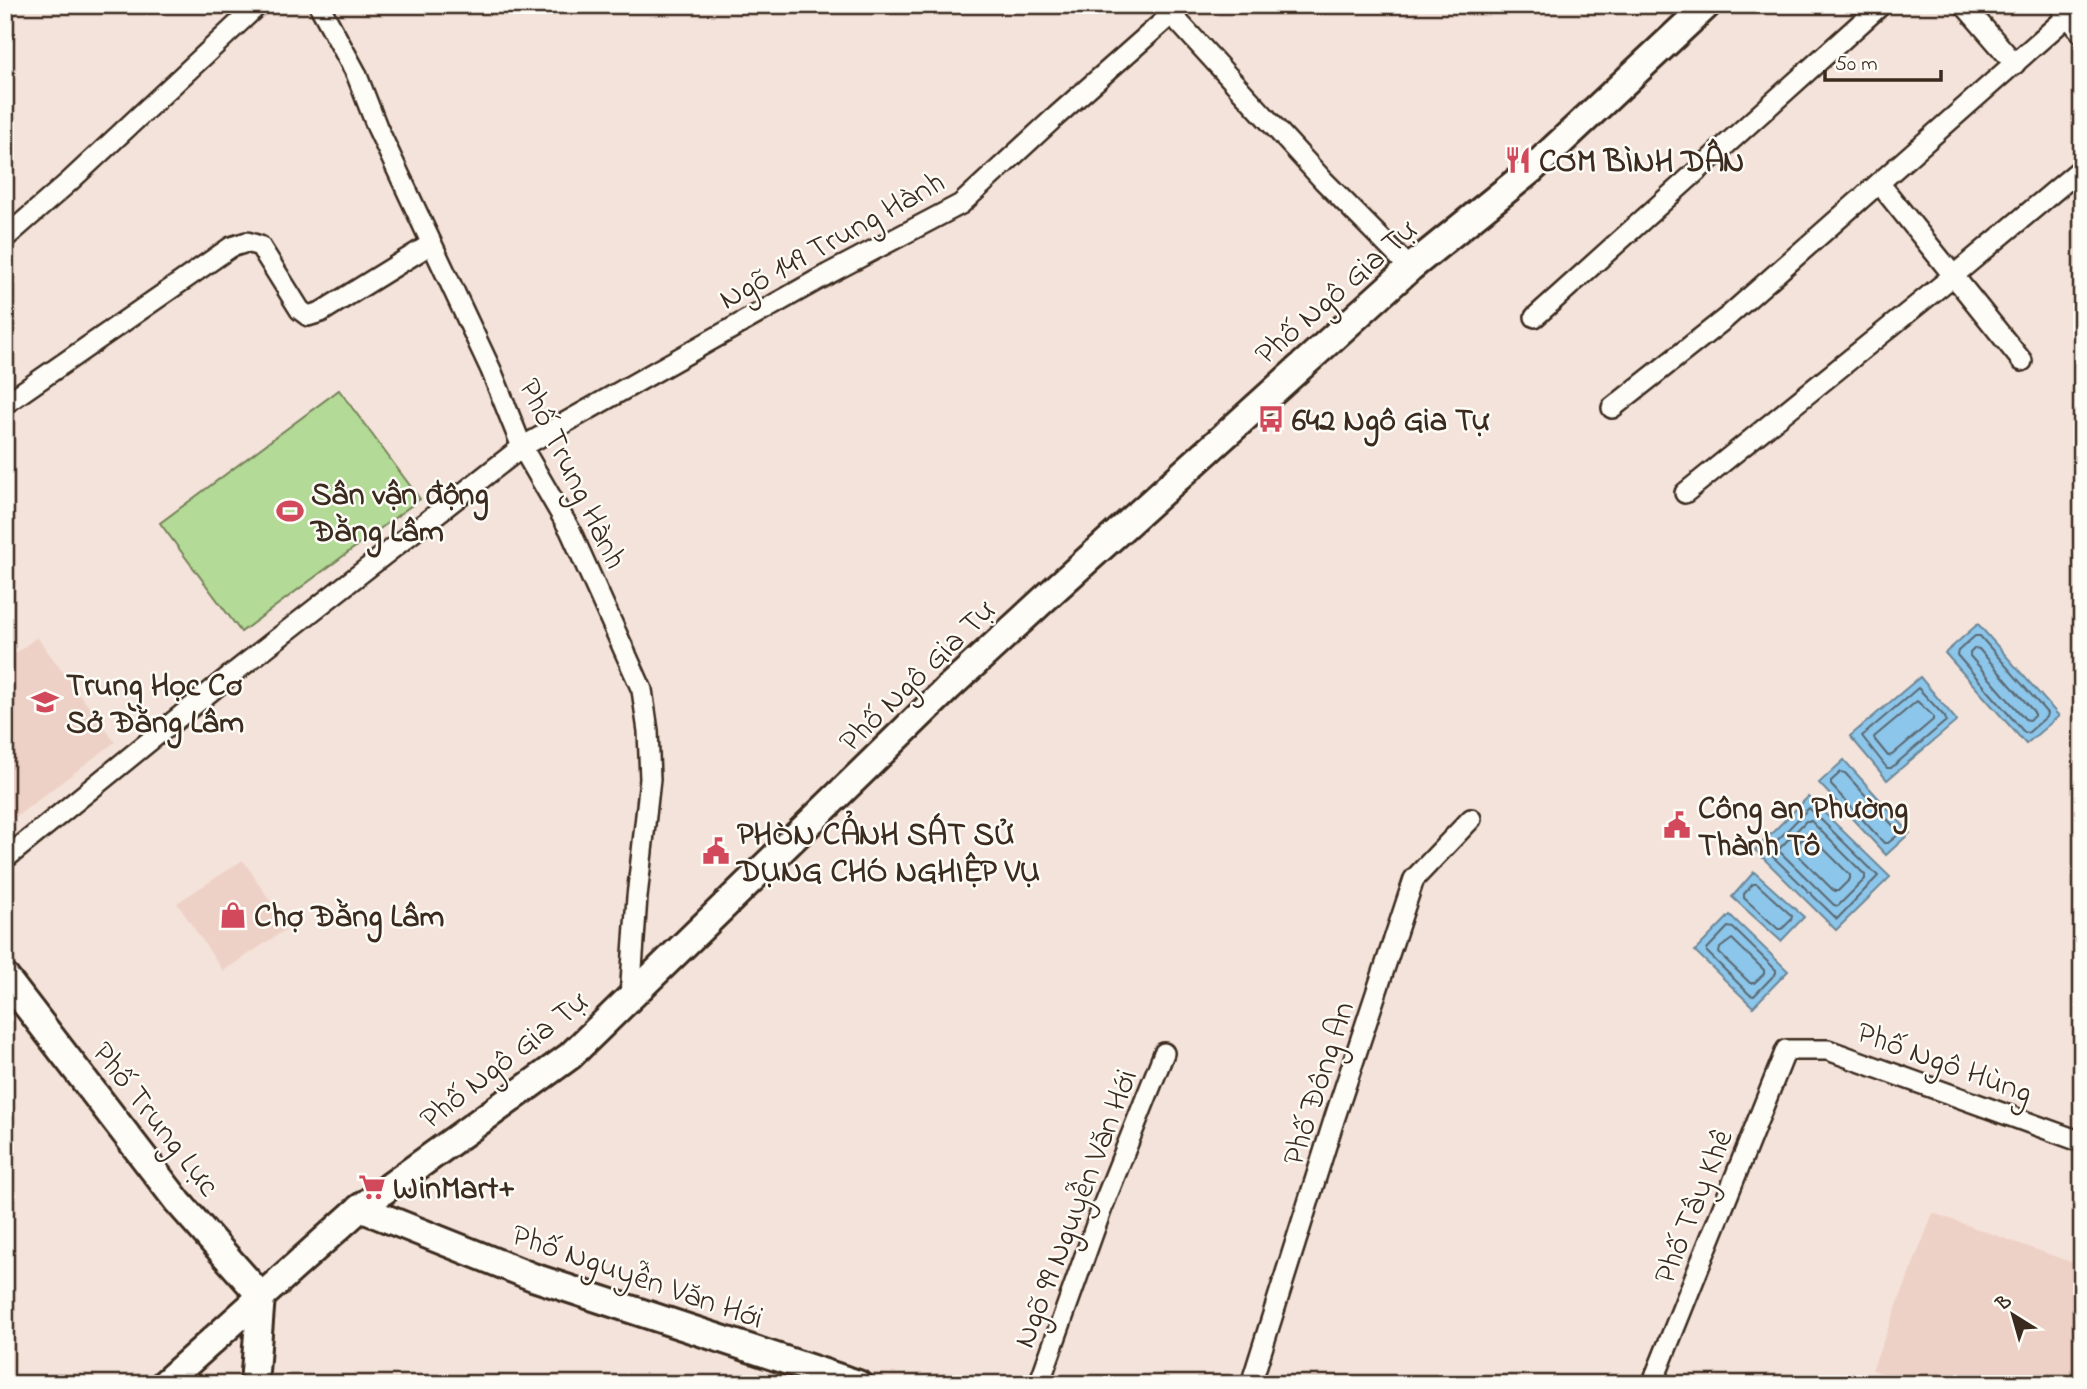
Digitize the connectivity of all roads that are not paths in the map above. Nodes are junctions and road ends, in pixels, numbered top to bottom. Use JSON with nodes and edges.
{"nodes":[{"id":1,"x":258,"y":5,"type":"edge"},
{"id":2,"x":319,"y":5,"type":"edge"},
{"id":3,"x":1707,"y":5,"type":"edge"},
{"id":4,"x":1881,"y":5,"type":"edge"},
{"id":5,"x":1964,"y":5,"type":"edge"},
{"id":6,"x":1172,"y":8,"type":"edge"},
{"id":7,"x":2064,"y":10,"type":"edge"},
{"id":8,"x":2082,"y":34,"type":"edge"},
{"id":9,"x":2015,"y":64,"type":"junction"},
{"id":10,"x":2082,"y":168,"type":"edge"},
{"id":11,"x":1880,"y":183,"type":"junction"},
{"id":12,"x":5,"y":237,"type":"edge"},
{"id":13,"x":431,"y":244,"type":"junction"},
{"id":14,"x":1410,"y":268,"type":"junction"},
{"id":15,"x":1953,"y":275,"type":"junction"},
{"id":16,"x":1535,"y":317,"type":"dead end"},
{"id":17,"x":2022,"y":361,"type":"dead end"},
{"id":18,"x":5,"y":404,"type":"edge"},
{"id":19,"x":1612,"y":408,"type":"dead end"},
{"id":20,"x":522,"y":447,"type":"junction"},
{"id":21,"x":1685,"y":493,"type":"dead end"},
{"id":22,"x":1471,"y":819,"type":"dead end"},
{"id":23,"x":5,"y":859,"type":"edge"},
{"id":24,"x":5,"y":977,"type":"edge"},
{"id":25,"x":630,"y":997,"type":"junction"},
{"id":26,"x":1786,"y":1050,"type":"joint"},
{"id":27,"x":1164,"y":1053,"type":"dead end"},
{"id":28,"x":2082,"y":1142,"type":"edge"},
{"id":29,"x":360,"y":1208,"type":"junction"},
{"id":30,"x":261,"y":1296,"type":"junction"},
{"id":31,"x":164,"y":1384,"type":"edge"},
{"id":32,"x":254,"y":1384,"type":"edge"},
{"id":33,"x":858,"y":1384,"type":"edge"},
{"id":34,"x":1040,"y":1384,"type":"edge"},
{"id":35,"x":1251,"y":1384,"type":"edge"},
{"id":36,"x":1652,"y":1384,"type":"edge"}],
"edges":[{"from":1,"to":12,"type":"street"},
{"from":2,"to":13,"type":"street","name":"Phố Trung Hành"},
{"from":3,"to":14,"type":"main road","name":"Phố Ngô Gia Tự"},
{"from":4,"to":16,"type":"street"},
{"from":5,"to":9,"type":"street"},
{"from":6,"to":14,"type":"street"},
{"from":6,"to":20,"type":"street","name":"Ngõ 149 Trung Hành"},
{"from":7,"to":8,"type":"street"},
{"from":7,"to":9,"type":"street"},
{"from":9,"to":11,"type":"street"},
{"from":10,"to":15,"type":"street"},
{"from":11,"to":15,"type":"street"},
{"from":11,"to":19,"type":"street"},
{"from":13,"to":18,"type":"street"},
{"from":13,"to":20,"type":"street","name":"Phố Trung Hành"},
{"from":14,"to":25,"type":"main road","name":"Phố Ngô Gia Tự"},
{"from":15,"to":17,"type":"street"},
{"from":15,"to":21,"type":"street"},
{"from":20,"to":23,"type":"street","name":"Ngõ 149 Trung Hành"},
{"from":20,"to":25,"type":"street","name":"Phố Trung Hành"},
{"from":22,"to":35,"type":"street","name":"Phố Đông An"},
{"from":24,"to":30,"type":"main road","name":"Phố Trung Lực"},
{"from":25,"to":29,"type":"main road","name":"Phố Ngô Gia Tự"},
{"from":26,"to":28,"type":"street","name":"Phố Ngô Hùng"},
{"from":26,"to":36,"type":"street","name":"Phố Tây Khê"},
{"from":27,"to":34,"type":"street","name":"Ngõ 99 Nguyễn Văn Hới"},
{"from":29,"to":30,"type":"main road","name":"Phố Ngô Gia Tự"},
{"from":29,"to":33,"type":"main road","name":"Phố Nguyễn Văn Hới"},
{"from":30,"to":31,"type":"main road","name":"Phố Ngô Gia Tự"},
{"from":30,"to":32,"type":"main road"}]}
